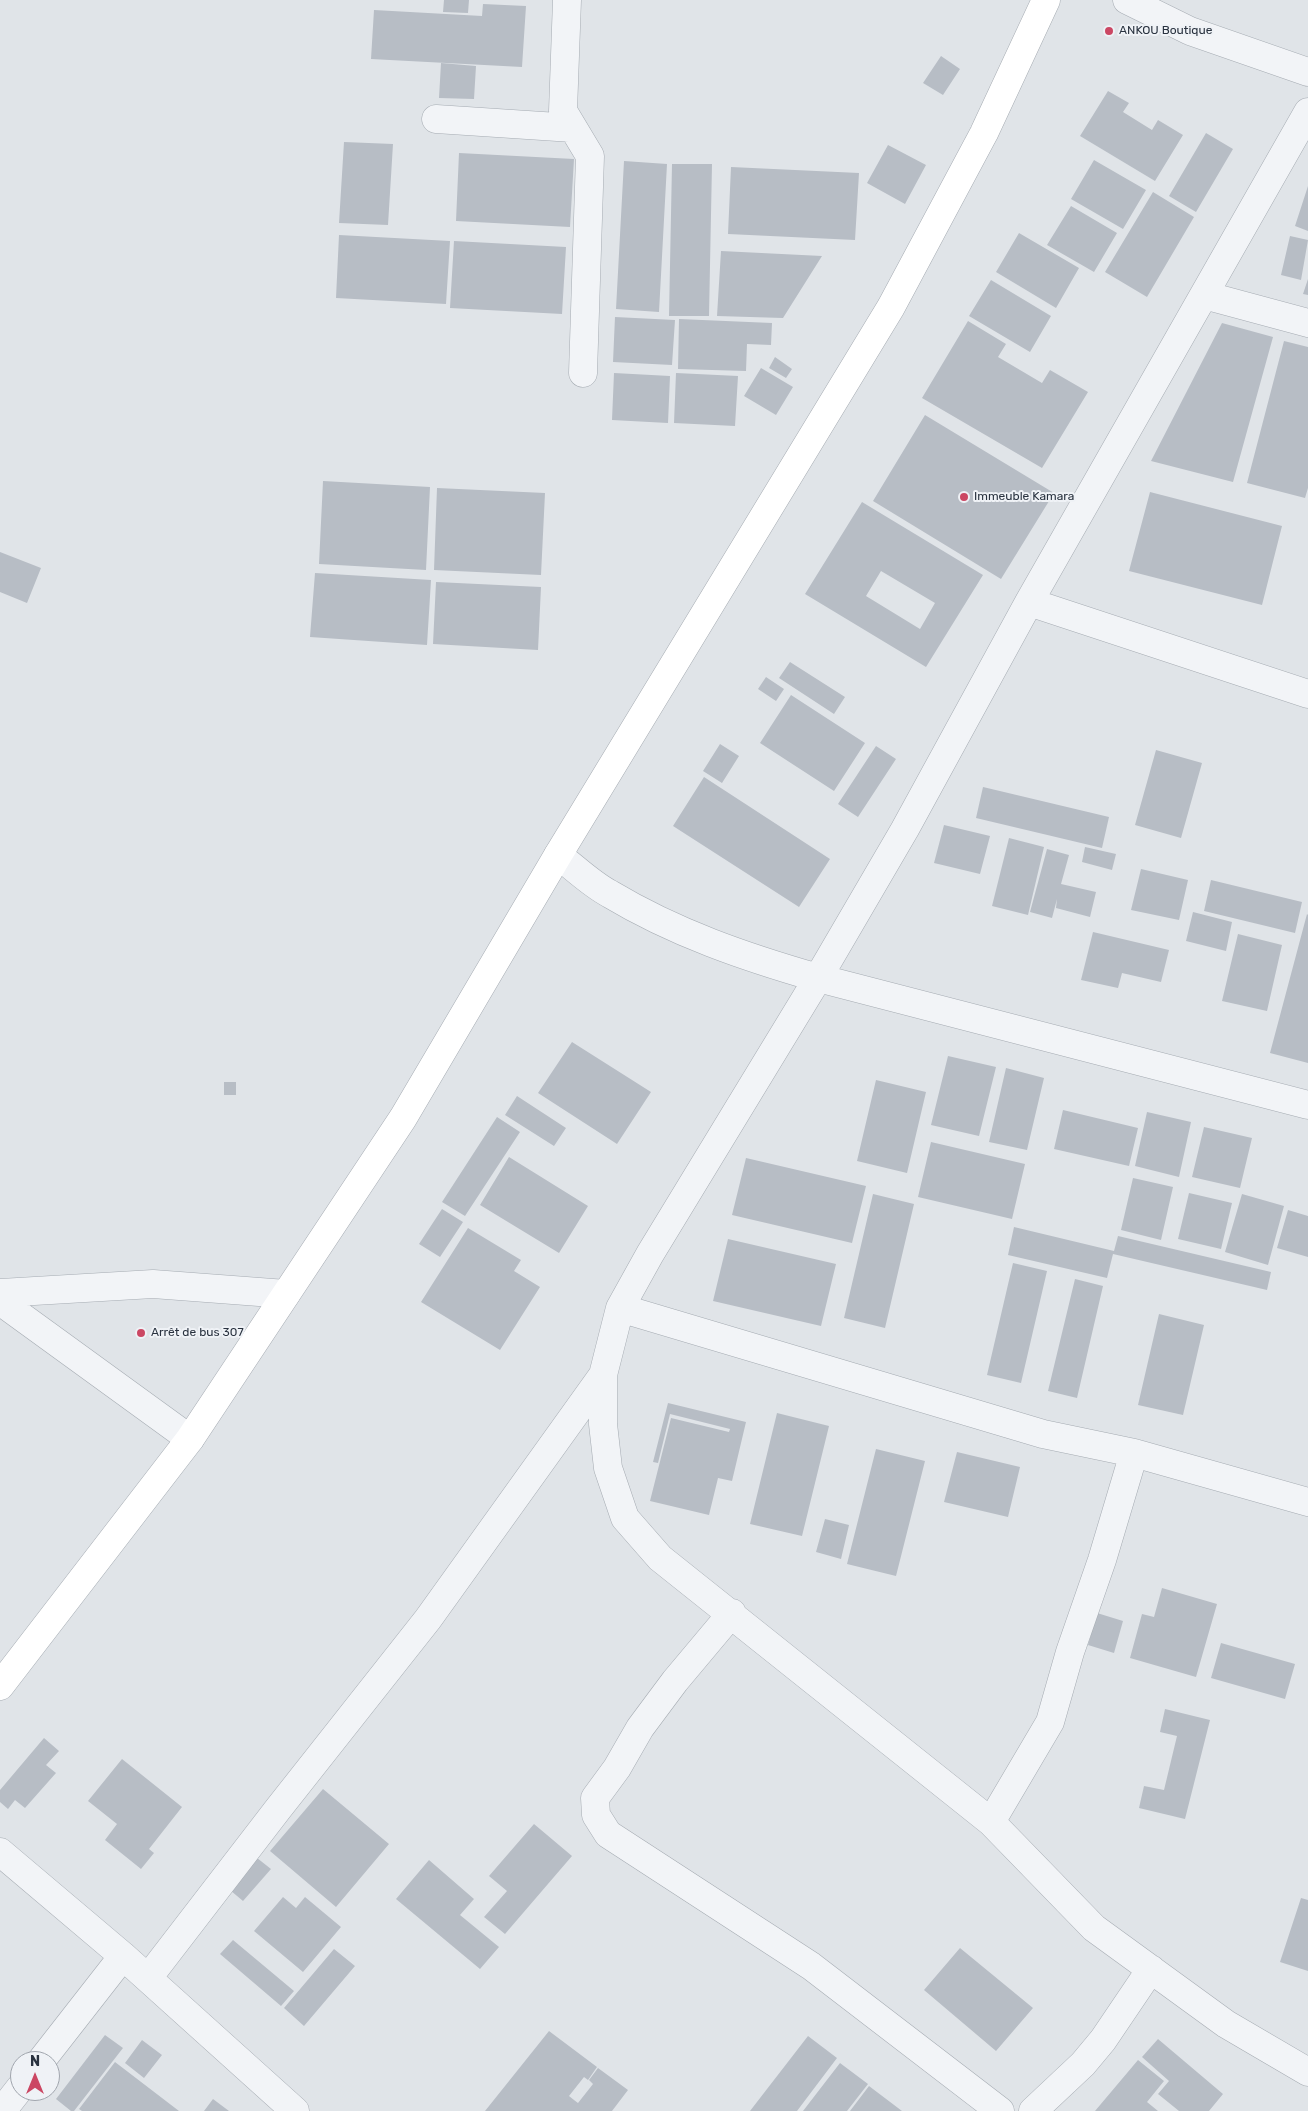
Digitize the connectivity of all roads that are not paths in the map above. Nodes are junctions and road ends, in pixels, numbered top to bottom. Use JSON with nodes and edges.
{"nodes":[{"id":1,"x":567,"y":0,"type":"edge"},
{"id":2,"x":1046,"y":0,"type":"edge"},
{"id":3,"x":1127,"y":0,"type":"edge"},
{"id":4,"x":1308,"y":72,"type":"edge"},
{"id":5,"x":1308,"y":112,"type":"edge"},
{"id":6,"x":436,"y":119,"type":"dead end"},
{"id":7,"x":573,"y":128,"type":"junction"},
{"id":8,"x":1204,"y":295,"type":"junction"},
{"id":9,"x":1308,"y":323,"type":"edge"},
{"id":10,"x":583,"y":373,"type":"dead end"},
{"id":11,"x":1029,"y":602,"type":"junction"},
{"id":12,"x":1308,"y":694,"type":"edge"},
{"id":13,"x":558,"y":856,"type":"junction"},
{"id":14,"x":818,"y":978,"type":"junction"},
{"id":15,"x":1308,"y":1105,"type":"edge"},
{"id":16,"x":0,"y":1293,"type":"edge"},
{"id":17,"x":286,"y":1294,"type":"junction"},
{"id":18,"x":0,"y":1301,"type":"edge"},
{"id":19,"x":620,"y":1308,"type":"junction"},
{"id":20,"x":602,"y":1375,"type":"junction"},
{"id":21,"x":190,"y":1438,"type":"junction"},
{"id":22,"x":1134,"y":1453,"type":"junction"},
{"id":23,"x":1308,"y":1502,"type":"edge"},
{"id":24,"x":732,"y":1613,"type":"junction"},
{"id":25,"x":0,"y":1686,"type":"edge"},
{"id":26,"x":991,"y":1822,"type":"junction"},
{"id":27,"x":0,"y":1852,"type":"edge"},
{"id":28,"x":123,"y":1956,"type":"junction"},
{"id":29,"x":1151,"y":1969,"type":"junction"},
{"id":30,"x":148,"y":1978,"type":"junction"},
{"id":31,"x":49,"y":2051,"type":"edge"},
{"id":32,"x":1308,"y":2072,"type":"edge"},
{"id":33,"x":10,"y":2101,"type":"edge"},
{"id":34,"x":2,"y":2111,"type":"edge"},
{"id":35,"x":295,"y":2111,"type":"edge"},
{"id":36,"x":1000,"y":2111,"type":"edge"},
{"id":37,"x":1033,"y":2111,"type":"edge"}],
"edges":[{"from":1,"to":7,"type":"street"},
{"from":2,"to":13,"type":"main road"},
{"from":3,"to":4,"type":"street"},
{"from":5,"to":8,"type":"street"},
{"from":6,"to":7,"type":"street"},
{"from":7,"to":10,"type":"street"},
{"from":8,"to":9,"type":"street"},
{"from":8,"to":11,"type":"street"},
{"from":11,"to":12,"type":"street"},
{"from":11,"to":14,"type":"street"},
{"from":13,"to":14,"type":"street"},
{"from":13,"to":17,"type":"main road"},
{"from":14,"to":15,"type":"street"},
{"from":14,"to":19,"type":"street"},
{"from":16,"to":17,"type":"street"},
{"from":17,"to":21,"type":"main road"},
{"from":18,"to":21,"type":"street"},
{"from":19,"to":20,"type":"street"},
{"from":19,"to":22,"type":"street"},
{"from":20,"to":24,"type":"street"},
{"from":20,"to":30,"type":"street"},
{"from":21,"to":25,"type":"main road"},
{"from":22,"to":23,"type":"street"},
{"from":22,"to":26,"type":"street"},
{"from":24,"to":26,"type":"street"},
{"from":24,"to":36,"type":"street"},
{"from":26,"to":29,"type":"street"},
{"from":27,"to":28,"type":"street"},
{"from":28,"to":30,"type":"street"},
{"from":28,"to":31,"type":"street"},
{"from":29,"to":32,"type":"street"},
{"from":29,"to":37,"type":"street"},
{"from":30,"to":35,"type":"street"},
{"from":33,"to":34,"type":"street"}]}
